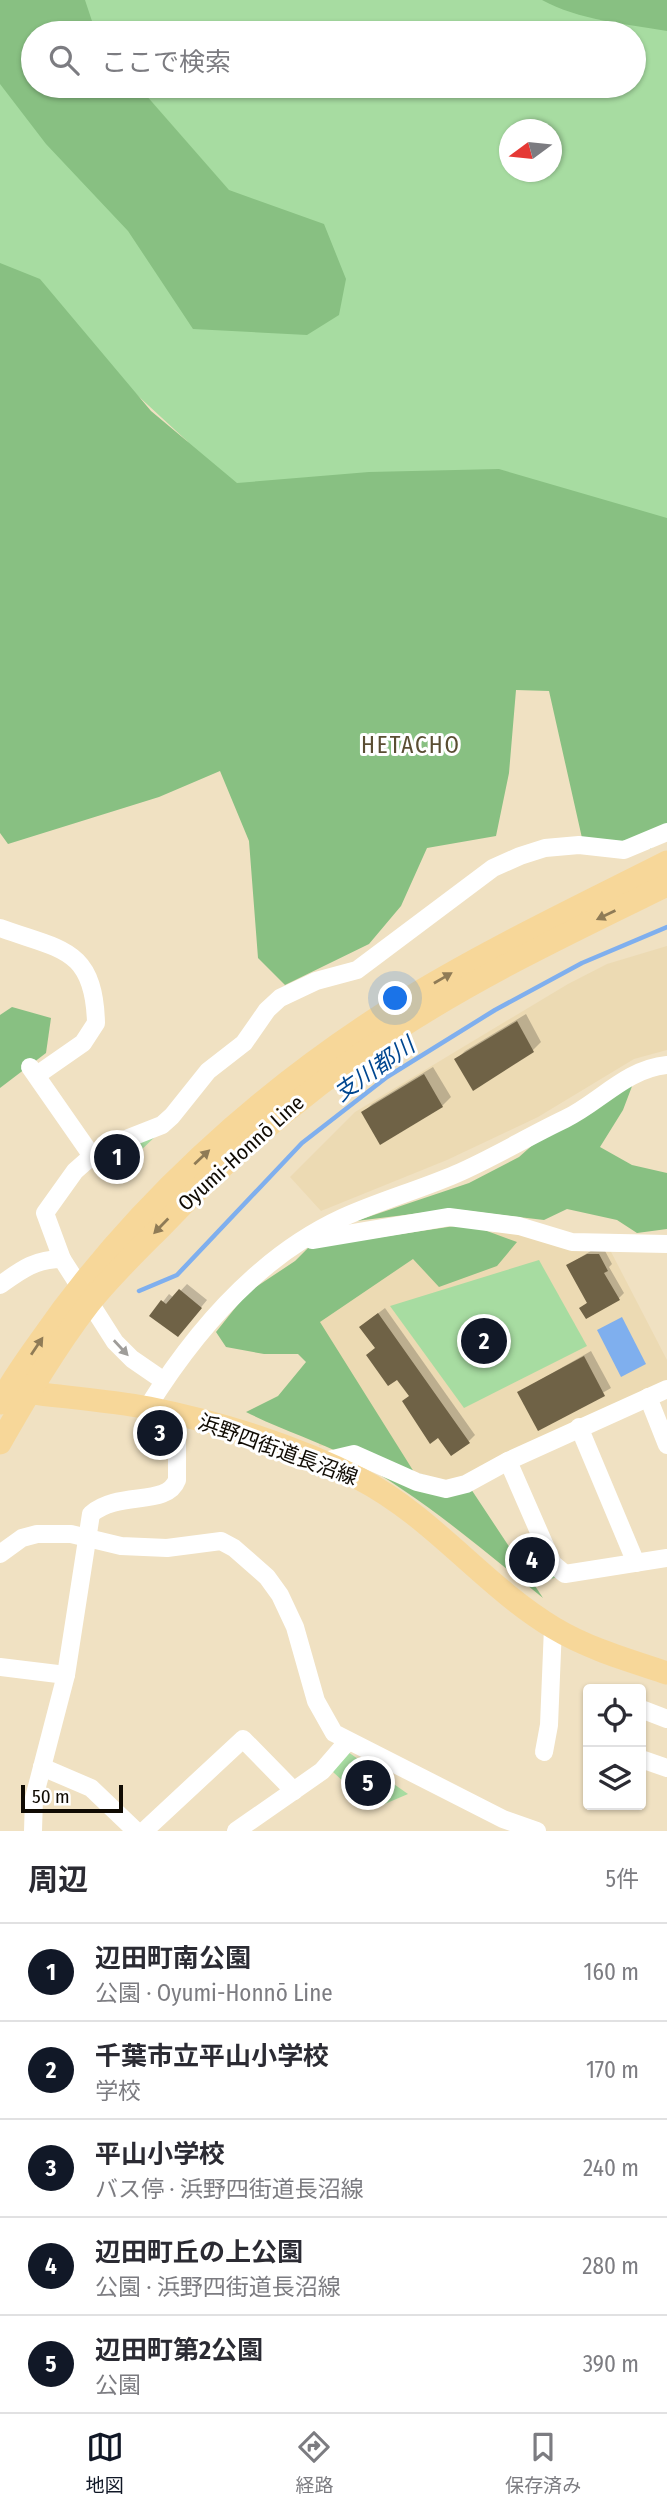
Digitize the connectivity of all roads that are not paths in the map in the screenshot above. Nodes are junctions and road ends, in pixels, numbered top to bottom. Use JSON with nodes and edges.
{"nodes":[{"id":1,"x":667,"y":832,"type":"edge"},
{"id":2,"x":667,"y":862,"type":"edge"},
{"id":3,"x":667,"y":885,"type":"edge"},
{"id":4,"x":0,"y":928,"type":"edge"},
{"id":5,"x":667,"y":1065,"type":"edge"},
{"id":6,"x":92,"y":1156,"type":"junction"},
{"id":7,"x":301,"y":1242,"type":"junction"},
{"id":8,"x":667,"y":1244,"type":"edge"},
{"id":9,"x":62,"y":1259,"type":"junction"},
{"id":10,"x":0,"y":1285,"type":"edge"},
{"id":11,"x":84,"y":1294,"type":"junction"},
{"id":12,"x":164,"y":1381,"type":"junction"},
{"id":13,"x":667,"y":1389,"type":"edge"},
{"id":14,"x":9,"y":1393,"type":"edge"},
{"id":15,"x":648,"y":1398,"type":"junction"},
{"id":16,"x":147,"y":1408,"type":"junction"},
{"id":17,"x":177,"y":1415,"type":"junction"},
{"id":18,"x":579,"y":1427,"type":"junction"},
{"id":19,"x":0,"y":1443,"type":"edge"},
{"id":20,"x":667,"y":1445,"type":"edge"},
{"id":21,"x":508,"y":1461,"type":"junction"},
{"id":22,"x":320,"y":1462,"type":"junction"},
{"id":23,"x":89,"y":1539,"type":"junction"},
{"id":24,"x":0,"y":1554,"type":"edge"},
{"id":25,"x":667,"y":1558,"type":"edge"},
{"id":26,"x":636,"y":1563,"type":"junction"},
{"id":27,"x":553,"y":1627,"type":"junction"},
{"id":28,"x":0,"y":1667,"type":"edge"},
{"id":29,"x":667,"y":1673,"type":"edge"},
{"id":30,"x":66,"y":1675,"type":"junction"},
{"id":31,"x":646,"y":1711,"type":"edge"},
{"id":32,"x":667,"y":1719,"type":"edge"},
{"id":33,"x":348,"y":1741,"type":"junction"},
{"id":34,"x":544,"y":1752,"type":"dead end"},
{"id":35,"x":646,"y":1761,"type":"edge"},
{"id":36,"x":43,"y":1768,"type":"junction"},
{"id":37,"x":667,"y":1768,"type":"edge"},
{"id":38,"x":294,"y":1791,"type":"junction"},
{"id":39,"x":498,"y":1825,"type":"edge"},
{"id":40,"x":33,"y":1831,"type":"edge"},
{"id":41,"x":136,"y":1831,"type":"edge"},
{"id":42,"x":144,"y":1831,"type":"edge"},
{"id":43,"x":236,"y":1831,"type":"edge"},
{"id":44,"x":537,"y":1831,"type":"edge"}],
"edges":[{"from":1,"to":6,"type":"street"},
{"from":11,"to":2,"type":"main road","name":"Oyumi-Honnō Line","one_way":true},
{"from":3,"to":11,"type":"main road","name":"Oyumi-Honnō Line","one_way":true},
{"from":4,"to":6,"type":"street"},
{"from":5,"to":7,"type":"street"},
{"from":6,"to":9,"type":"street"},
{"from":7,"to":8,"type":"street"},
{"from":7,"to":12,"type":"street"},
{"from":9,"to":10,"type":"street"},
{"from":9,"to":11,"type":"street"},
{"from":11,"to":12,"type":"street","one_way":true},
{"from":11,"to":14,"type":"main road","name":"Oyumi-Honnō Line"},
{"from":12,"to":16,"type":"street"},
{"from":13,"to":15,"type":"street"},
{"from":14,"to":16,"type":"main road","name":"浜野四街道長沼線"},
{"from":14,"to":19,"type":"main road","name":"Oyumi-Honnō Line"},
{"from":15,"to":18,"type":"street"},
{"from":15,"to":20,"type":"street"},
{"from":16,"to":17,"type":"main road","name":"浜野四街道長沼線"},
{"from":17,"to":22,"type":"main road","name":"浜野四街道長沼線"},
{"from":17,"to":23,"type":"street"},
{"from":18,"to":21,"type":"street"},
{"from":18,"to":26,"type":"street"},
{"from":21,"to":22,"type":"street"},
{"from":21,"to":26,"type":"street"},
{"from":22,"to":27,"type":"main road","name":"浜野四街道長沼線"},
{"from":23,"to":24,"type":"street"},
{"from":23,"to":30,"type":"street"},
{"from":23,"to":33,"type":"street"},
{"from":25,"to":26,"type":"street"},
{"from":27,"to":29,"type":"main road","name":"浜野四街道長沼線"},
{"from":27,"to":34,"type":"street"},
{"from":28,"to":30,"type":"street"},
{"from":30,"to":36,"type":"street"},
{"from":31,"to":32,"type":"street"},
{"from":33,"to":38,"type":"street"},
{"from":33,"to":39,"type":"street"},
{"from":35,"to":37,"type":"street"},
{"from":36,"to":40,"type":"street"},
{"from":36,"to":41,"type":"street"},
{"from":38,"to":42,"type":"street"},
{"from":38,"to":43,"type":"street"},
{"from":39,"to":44,"type":"street"}]}
